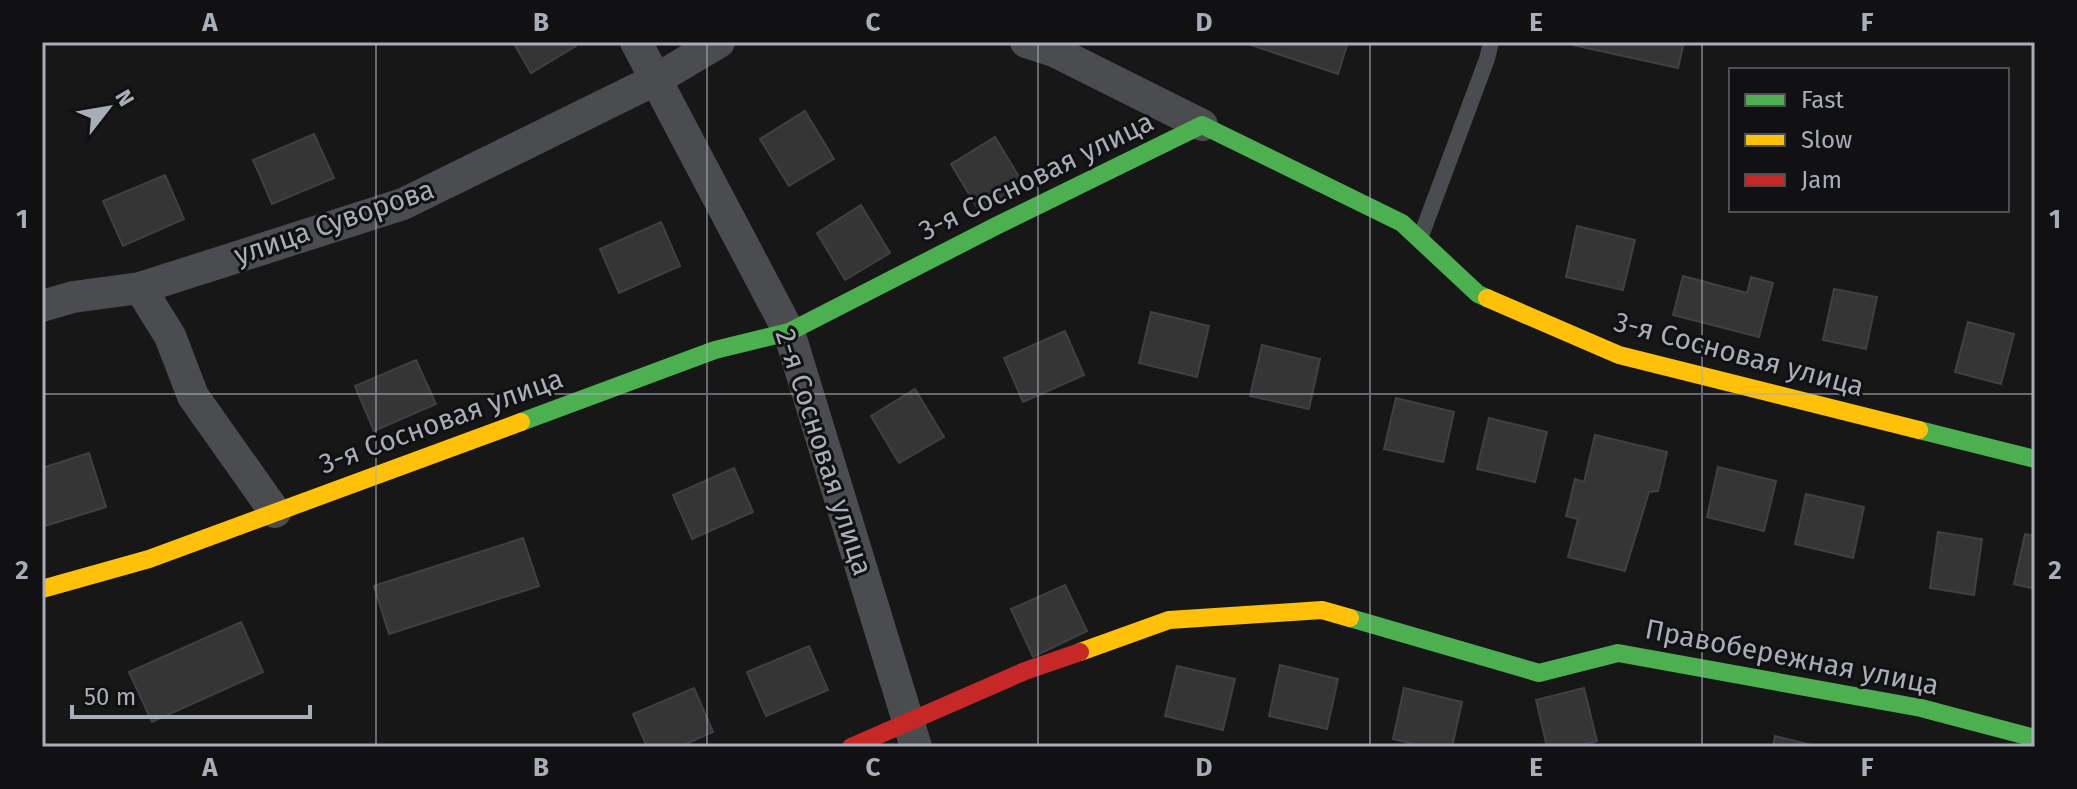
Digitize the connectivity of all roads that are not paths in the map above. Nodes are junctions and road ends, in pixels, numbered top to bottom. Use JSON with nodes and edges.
{"nodes":[{"id":1,"x":636,"y":42,"type":"edge"},
{"id":2,"x":719,"y":42,"type":"edge"},
{"id":3,"x":1026,"y":42,"type":"edge"},
{"id":4,"x":1491,"y":42,"type":"edge"},
{"id":5,"x":657,"y":79,"type":"junction"},
{"id":6,"x":1202,"y":125,"type":"junction"},
{"id":7,"x":1419,"y":239,"type":"junction"},
{"id":8,"x":140,"y":288,"type":"junction"},
{"id":9,"x":42,"y":306,"type":"edge"},
{"id":10,"x":789,"y":332,"type":"junction"},
{"id":11,"x":2035,"y":459,"type":"edge"},
{"id":12,"x":275,"y":512,"type":"junction"},
{"id":13,"x":42,"y":589,"type":"edge"},
{"id":14,"x":912,"y":734,"type":"edge"},
{"id":15,"x":2035,"y":738,"type":"edge"},
{"id":16,"x":851,"y":747,"type":"edge"}],
"edges":[{"from":1,"to":5,"type":"street","name":"2-я Сосновая улица"},
{"from":2,"to":5,"type":"street","name":"улица Суворова"},
{"from":3,"to":6,"type":"street"},
{"from":4,"to":7,"type":"lane"},
{"from":5,"to":8,"type":"street","name":"улица Суворова"},
{"from":5,"to":10,"type":"street","name":"2-я Сосновая улица"},
{"from":6,"to":7,"type":"street","name":"3-я Сосновая улица"},
{"from":6,"to":10,"type":"street","name":"3-я Сосновая улица"},
{"from":7,"to":11,"type":"street","name":"3-я Сосновая улица"},
{"from":8,"to":9,"type":"street","name":"улица Суворова"},
{"from":8,"to":12,"type":"street"},
{"from":10,"to":12,"type":"street","name":"3-я Сосновая улица"},
{"from":10,"to":14,"type":"street","name":"2-я Сосновая улица"},
{"from":12,"to":13,"type":"street","name":"3-я Сосновая улица"},
{"from":14,"to":15,"type":"street","name":"Правобережная улица"},
{"from":14,"to":16,"type":"street","name":"Правобережная улица"}]}
